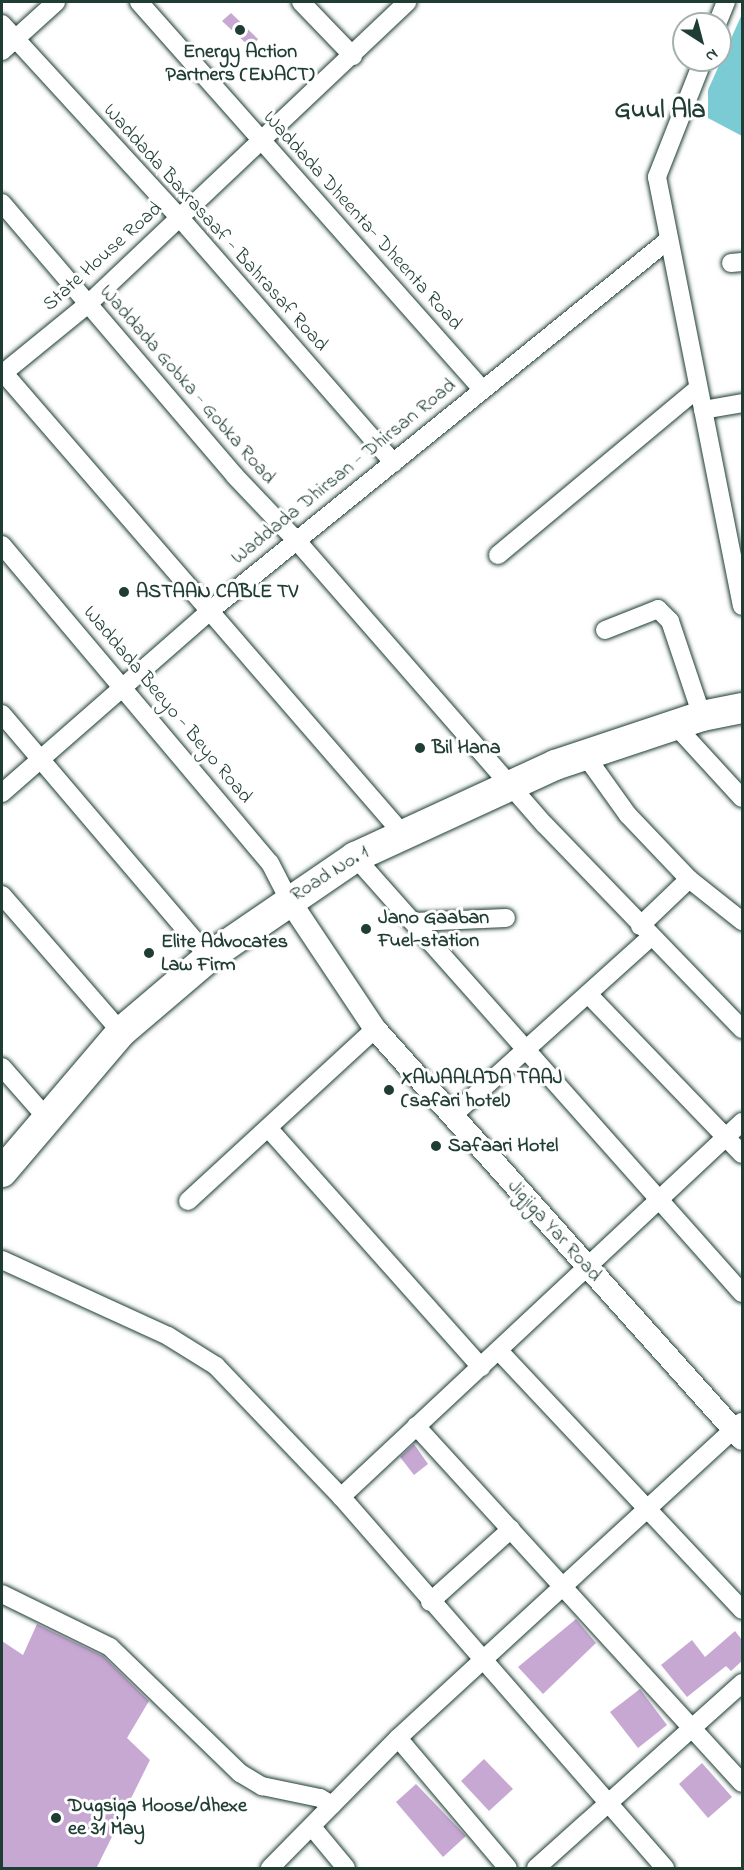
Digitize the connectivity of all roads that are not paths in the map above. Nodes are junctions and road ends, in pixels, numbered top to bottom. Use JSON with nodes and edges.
{"nodes":[{"id":1,"x":56,"y":2,"type":"edge"},
{"id":2,"x":139,"y":2,"type":"edge"},
{"id":3,"x":301,"y":2,"type":"edge"},
{"id":4,"x":407,"y":2,"type":"edge"},
{"id":5,"x":2,"y":24,"type":"edge"},
{"id":6,"x":8,"y":46,"type":"edge"},
{"id":7,"x":353,"y":56,"type":"junction"},
{"id":8,"x":698,"y":72,"type":"edge"},
{"id":9,"x":262,"y":143,"type":"junction"},
{"id":10,"x":2,"y":203,"type":"edge"},
{"id":11,"x":180,"y":218,"type":"junction"},
{"id":12,"x":668,"y":241,"type":"junction"},
{"id":13,"x":87,"y":305,"type":"junction"},
{"id":14,"x":2,"y":373,"type":"edge"},
{"id":15,"x":481,"y":388,"type":"junction"},
{"id":16,"x":697,"y":389,"type":"junction"},
{"id":17,"x":742,"y":403,"type":"edge"},
{"id":18,"x":703,"y":410,"type":"junction"},
{"id":19,"x":394,"y":463,"type":"junction"},
{"id":20,"x":735,"y":540,"type":"edge"},
{"id":21,"x":297,"y":541,"type":"junction"},
{"id":22,"x":2,"y":545,"type":"edge"},
{"id":23,"x":498,"y":555,"type":"dead end"},
{"id":24,"x":742,"y":606,"type":"edge"},
{"id":25,"x":212,"y":610,"type":"junction"},
{"id":26,"x":604,"y":630,"type":"dead end"},
{"id":27,"x":124,"y":688,"type":"junction"},
{"id":28,"x":742,"y":708,"type":"edge"},
{"id":29,"x":2,"y":714,"type":"edge"},
{"id":30,"x":689,"y":720,"type":"junction"},
{"id":31,"x":585,"y":755,"type":"junction"},
{"id":32,"x":40,"y":759,"type":"junction"},
{"id":33,"x":509,"y":783,"type":"junction"},
{"id":34,"x":2,"y":793,"type":"edge"},
{"id":35,"x":742,"y":798,"type":"edge"},
{"id":36,"x":401,"y":832,"type":"junction"},
{"id":37,"x":355,"y":857,"type":"junction"},
{"id":38,"x":689,"y":879,"type":"junction"},
{"id":39,"x":2,"y":895,"type":"edge"},
{"id":40,"x":289,"y":900,"type":"junction"},
{"id":41,"x":506,"y":918,"type":"dead end"},
{"id":42,"x":742,"y":921,"type":"edge"},
{"id":43,"x":414,"y":922,"type":"junction"},
{"id":44,"x":645,"y":931,"type":"junction"},
{"id":45,"x":209,"y":957,"type":"junction"},
{"id":46,"x":588,"y":994,"type":"junction"},
{"id":47,"x":375,"y":1029,"type":"junction"},
{"id":48,"x":742,"y":1029,"type":"edge"},
{"id":49,"x":121,"y":1032,"type":"junction"},
{"id":50,"x":527,"y":1049,"type":"junction"},
{"id":51,"x":2,"y":1067,"type":"edge"},
{"id":52,"x":452,"y":1116,"type":"junction"},
{"id":53,"x":46,"y":1117,"type":"junction"},
{"id":54,"x":742,"y":1122,"type":"edge"},
{"id":55,"x":269,"y":1129,"type":"junction"},
{"id":56,"x":726,"y":1137,"type":"junction"},
{"id":57,"x":742,"y":1154,"type":"edge"},
{"id":58,"x":2,"y":1172,"type":"edge"},
{"id":59,"x":188,"y":1201,"type":"dead end"},
{"id":60,"x":661,"y":1202,"type":"junction"},
{"id":61,"x":2,"y":1260,"type":"edge"},
{"id":62,"x":586,"y":1268,"type":"junction"},
{"id":63,"x":742,"y":1293,"type":"edge"},
{"id":64,"x":500,"y":1352,"type":"junction"},
{"id":65,"x":481,"y":1367,"type":"junction"},
{"id":66,"x":416,"y":1426,"type":"junction"},
{"id":67,"x":739,"y":1430,"type":"edge"},
{"id":68,"x":341,"y":1497,"type":"junction"},
{"id":69,"x":646,"y":1508,"type":"junction"},
{"id":70,"x":511,"y":1529,"type":"junction"},
{"id":71,"x":565,"y":1587,"type":"junction"},
{"id":72,"x":2,"y":1594,"type":"edge"},
{"id":73,"x":430,"y":1602,"type":"junction"},
{"id":74,"x":742,"y":1610,"type":"edge"},
{"id":75,"x":482,"y":1661,"type":"junction"},
{"id":76,"x":742,"y":1683,"type":"edge"},
{"id":77,"x":694,"y":1729,"type":"junction"},
{"id":78,"x":398,"y":1738,"type":"junction"},
{"id":79,"x":742,"y":1783,"type":"edge"},
{"id":80,"x":607,"y":1804,"type":"junction"},
{"id":81,"x":332,"y":1805,"type":"junction"},
{"id":82,"x":312,"y":1827,"type":"junction"},
{"id":83,"x":270,"y":1869,"type":"edge"},
{"id":84,"x":346,"y":1869,"type":"edge"},
{"id":85,"x":508,"y":1869,"type":"edge"},
{"id":86,"x":536,"y":1869,"type":"edge"},
{"id":87,"x":665,"y":1869,"type":"edge"}],
"edges":[{"from":1,"to":6,"type":"street"},
{"from":2,"to":9,"type":"street","name":"Waddada Dheenta- Dheenta Road"},
{"from":3,"to":7,"type":"street"},
{"from":4,"to":7,"type":"street","name":"State House Road"},
{"from":5,"to":6,"type":"street","name":"Waddada Baxrasaaf - Bahrasaf Road"},
{"from":6,"to":11,"type":"street","name":"Waddada Baxrasaaf - Bahrasaf Road"},
{"from":7,"to":9,"type":"street","name":"State House Road"},
{"from":8,"to":12,"type":"street"},
{"from":9,"to":11,"type":"street","name":"State House Road"},
{"from":9,"to":15,"type":"street","name":"Waddada Dheenta- Dheenta Road"},
{"from":10,"to":13,"type":"street","name":"Waddada Gobka - Gobka Road"},
{"from":11,"to":13,"type":"street","name":"State House Road"},
{"from":11,"to":19,"type":"street","name":"Waddada Baxrasaaf - Bahrasaf Road"},
{"from":12,"to":15,"type":"street","name":"Waddada Dhirsan - Dhirsan Road"},
{"from":12,"to":16,"type":"street"},
{"from":13,"to":14,"type":"street","name":"State House Road"},
{"from":13,"to":21,"type":"street","name":"Waddada Gobka - Gobka Road"},
{"from":14,"to":25,"type":"street"},
{"from":15,"to":19,"type":"street","name":"Waddada Dhirsan - Dhirsan Road"},
{"from":16,"to":18,"type":"street"},
{"from":16,"to":23,"type":"street"},
{"from":17,"to":18,"type":"street"},
{"from":18,"to":20,"type":"street"},
{"from":19,"to":21,"type":"street","name":"Waddada Dhirsan - Dhirsan Road"},
{"from":20,"to":24,"type":"street"},
{"from":21,"to":25,"type":"street","name":"Waddada Dhirsan - Dhirsan Road"},
{"from":21,"to":33,"type":"street","name":"Waddada Gobka - Gobka Road"},
{"from":22,"to":27,"type":"street","name":"Waddada Beeyo - Beyo Road"},
{"from":25,"to":27,"type":"street","name":"Waddada Dhirsan - Dhirsan Road"},
{"from":25,"to":36,"type":"street"},
{"from":26,"to":30,"type":"street"},
{"from":27,"to":32,"type":"street","name":"Waddada Dhirsan - Dhirsan Road"},
{"from":27,"to":40,"type":"street","name":"Waddada Beeyo - Beyo Road"},
{"from":28,"to":30,"type":"highway","name":"Road No. 1"},
{"from":29,"to":32,"type":"street"},
{"from":30,"to":31,"type":"highway","name":"Road No. 1"},
{"from":30,"to":35,"type":"street"},
{"from":31,"to":33,"type":"highway","name":"Road No. 1"},
{"from":31,"to":38,"type":"street"},
{"from":32,"to":34,"type":"street","name":"Waddada Dhirsan - Dhirsan Road"},
{"from":32,"to":45,"type":"street"},
{"from":33,"to":36,"type":"highway","name":"Road No. 1"},
{"from":33,"to":44,"type":"street","name":"Waddada Gobka - Gobka Road"},
{"from":36,"to":37,"type":"highway","name":"Road No. 1"},
{"from":37,"to":40,"type":"highway","name":"Road No. 1"},
{"from":37,"to":43,"type":"street"},
{"from":38,"to":42,"type":"street"},
{"from":38,"to":44,"type":"street"},
{"from":39,"to":49,"type":"street"},
{"from":40,"to":45,"type":"highway","name":"Road No. 1"},
{"from":40,"to":47,"type":"street","name":"Jigjiga Yar Road"},
{"from":41,"to":43,"type":"street"},
{"from":43,"to":50,"type":"street"},
{"from":44,"to":46,"type":"street"},
{"from":44,"to":48,"type":"street","name":"Waddada Gobka - Gobka Road"},
{"from":45,"to":49,"type":"highway","name":"Road No. 1"},
{"from":46,"to":50,"type":"street"},
{"from":46,"to":56,"type":"street"},
{"from":47,"to":52,"type":"street","name":"Jigjiga Yar Road"},
{"from":47,"to":55,"type":"street"},
{"from":49,"to":53,"type":"highway","name":"Road No. 1"},
{"from":50,"to":52,"type":"street"},
{"from":50,"to":60,"type":"street"},
{"from":51,"to":53,"type":"street"},
{"from":52,"to":62,"type":"street","name":"Jigjiga Yar Road"},
{"from":53,"to":58,"type":"highway","name":"Road No. 1"},
{"from":54,"to":56,"type":"street"},
{"from":55,"to":59,"type":"street"},
{"from":55,"to":65,"type":"street"},
{"from":56,"to":57,"type":"street"},
{"from":56,"to":60,"type":"street"},
{"from":60,"to":62,"type":"street"},
{"from":60,"to":63,"type":"street"},
{"from":61,"to":68,"type":"street"},
{"from":62,"to":64,"type":"street"},
{"from":62,"to":67,"type":"street","name":"Jigjiga Yar Road"},
{"from":64,"to":65,"type":"street"},
{"from":64,"to":69,"type":"street"},
{"from":65,"to":66,"type":"street"},
{"from":66,"to":68,"type":"street"},
{"from":66,"to":70,"type":"street"},
{"from":67,"to":69,"type":"street"},
{"from":68,"to":73,"type":"street"},
{"from":69,"to":71,"type":"street"},
{"from":69,"to":74,"type":"street"},
{"from":70,"to":71,"type":"street"},
{"from":70,"to":73,"type":"street"},
{"from":71,"to":75,"type":"street"},
{"from":71,"to":77,"type":"street"},
{"from":72,"to":81,"type":"street"},
{"from":73,"to":75,"type":"street"},
{"from":75,"to":78,"type":"street"},
{"from":75,"to":80,"type":"street"},
{"from":76,"to":77,"type":"street"},
{"from":77,"to":79,"type":"street"},
{"from":77,"to":80,"type":"street"},
{"from":78,"to":81,"type":"street"},
{"from":78,"to":85,"type":"street"},
{"from":80,"to":86,"type":"street"},
{"from":80,"to":87,"type":"street"},
{"from":81,"to":82,"type":"street"},
{"from":82,"to":83,"type":"street"},
{"from":82,"to":84,"type":"street"}]}
